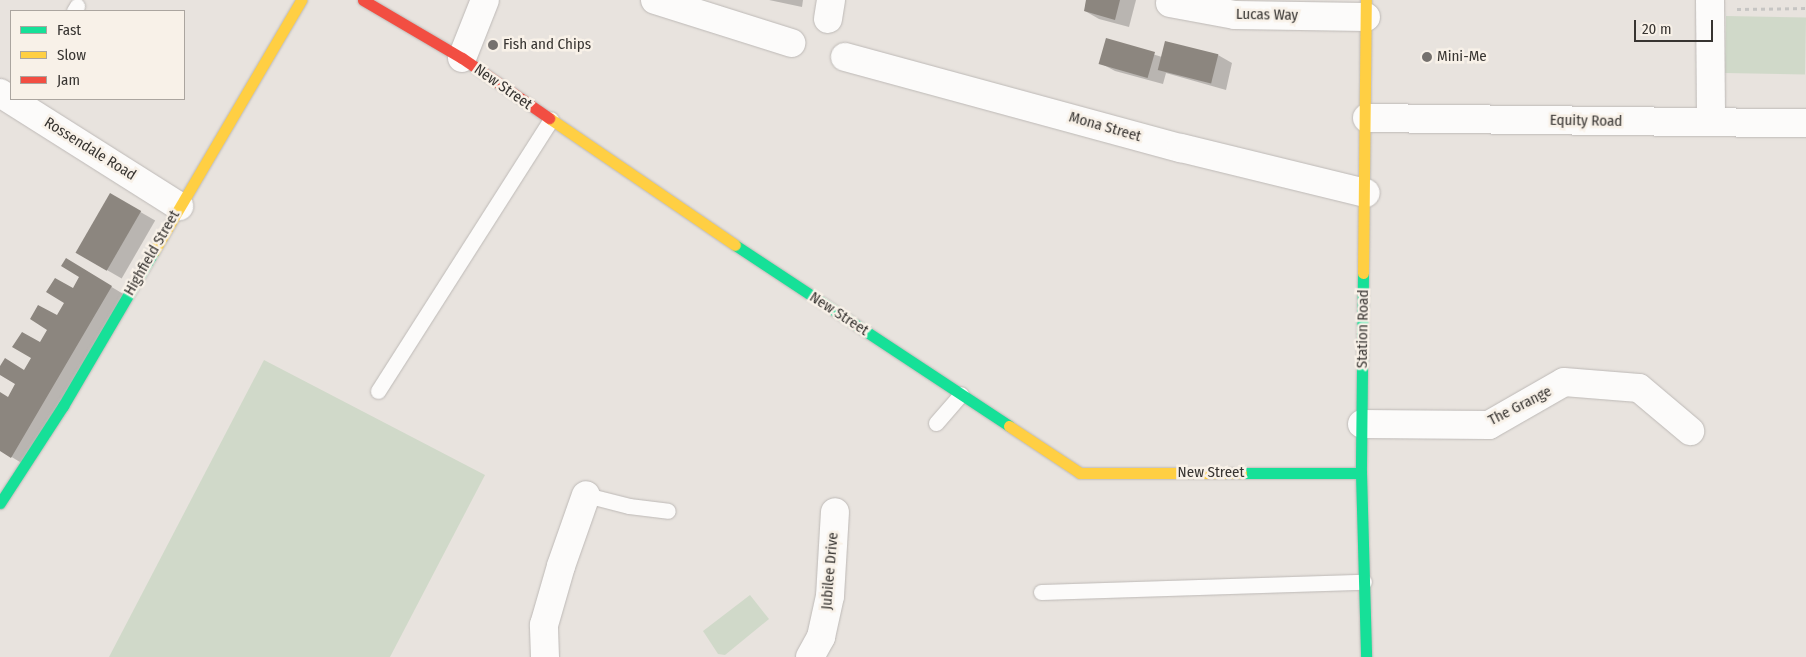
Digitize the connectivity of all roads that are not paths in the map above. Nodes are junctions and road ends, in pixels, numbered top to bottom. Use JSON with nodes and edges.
{"nodes":[{"id":1,"x":301,"y":0,"type":"edge"},
{"id":2,"x":363,"y":0,"type":"edge"},
{"id":3,"x":484,"y":0,"type":"edge"},
{"id":4,"x":655,"y":0,"type":"edge"},
{"id":5,"x":1170,"y":3,"type":"dead end"},
{"id":6,"x":1710,"y":5,"type":"edge"},
{"id":7,"x":1366,"y":8,"type":"edge"},
{"id":8,"x":791,"y":42,"type":"dead end"},
{"id":9,"x":462,"y":58,"type":"junction"},
{"id":10,"x":845,"y":58,"type":"dead end"},
{"id":11,"x":13,"y":100,"type":"edge"},
{"id":12,"x":1367,"y":118,"type":"junction"},
{"id":13,"x":551,"y":120,"type":"junction"},
{"id":14,"x":1711,"y":122,"type":"junction"},
{"id":15,"x":1806,"y":123,"type":"edge"},
{"id":16,"x":1366,"y":193,"type":"junction"},
{"id":17,"x":179,"y":206,"type":"junction"},
{"id":18,"x":378,"y":391,"type":"dead end"},
{"id":19,"x":961,"y":394,"type":"junction"},
{"id":20,"x":936,"y":423,"type":"dead end"},
{"id":21,"x":1362,"y":424,"type":"junction"},
{"id":22,"x":1690,"y":432,"type":"dead end"},
{"id":23,"x":1361,"y":473,"type":"junction"},
{"id":24,"x":586,"y":495,"type":"joint"},
{"id":25,"x":0,"y":503,"type":"edge"},
{"id":26,"x":668,"y":511,"type":"dead end"},
{"id":27,"x":835,"y":512,"type":"dead end"},
{"id":28,"x":1364,"y":582,"type":"junction"},
{"id":29,"x":1041,"y":592,"type":"dead end"},
{"id":30,"x":545,"y":657,"type":"edge"},
{"id":31,"x":810,"y":657,"type":"edge"},
{"id":32,"x":1366,"y":657,"type":"edge"}],
"edges":[{"from":1,"to":17,"type":"street","name":"Highfield Street"},
{"from":2,"to":9,"type":"street","name":"New Street"},
{"from":3,"to":9,"type":"street"},
{"from":4,"to":8,"type":"street"},
{"from":5,"to":7,"type":"street","name":"Lucas Way"},
{"from":6,"to":14,"type":"street"},
{"from":7,"to":12,"type":"street","name":"Station Road"},
{"from":9,"to":13,"type":"street","name":"New Street"},
{"from":10,"to":16,"type":"street","name":"Mona Street"},
{"from":11,"to":17,"type":"street","name":"Rossendale Road"},
{"from":12,"to":14,"type":"street","name":"Equity Road"},
{"from":12,"to":16,"type":"street","name":"Station Road"},
{"from":13,"to":18,"type":"lane"},
{"from":13,"to":19,"type":"street","name":"New Street"},
{"from":14,"to":15,"type":"street","name":"Equity Road"},
{"from":16,"to":21,"type":"street","name":"Station Road"},
{"from":17,"to":25,"type":"street","name":"Highfield Street"},
{"from":19,"to":20,"type":"lane"},
{"from":19,"to":23,"type":"street","name":"New Street"},
{"from":21,"to":22,"type":"street","name":"The Grange"},
{"from":21,"to":23,"type":"street","name":"Station Road"},
{"from":23,"to":28,"type":"street","name":"Station Road"},
{"from":24,"to":26,"type":"lane"},
{"from":24,"to":30,"type":"street"},
{"from":27,"to":31,"type":"street","name":"Jubilee Drive"},
{"from":28,"to":29,"type":"lane"},
{"from":28,"to":32,"type":"street","name":"Station Road"}]}
